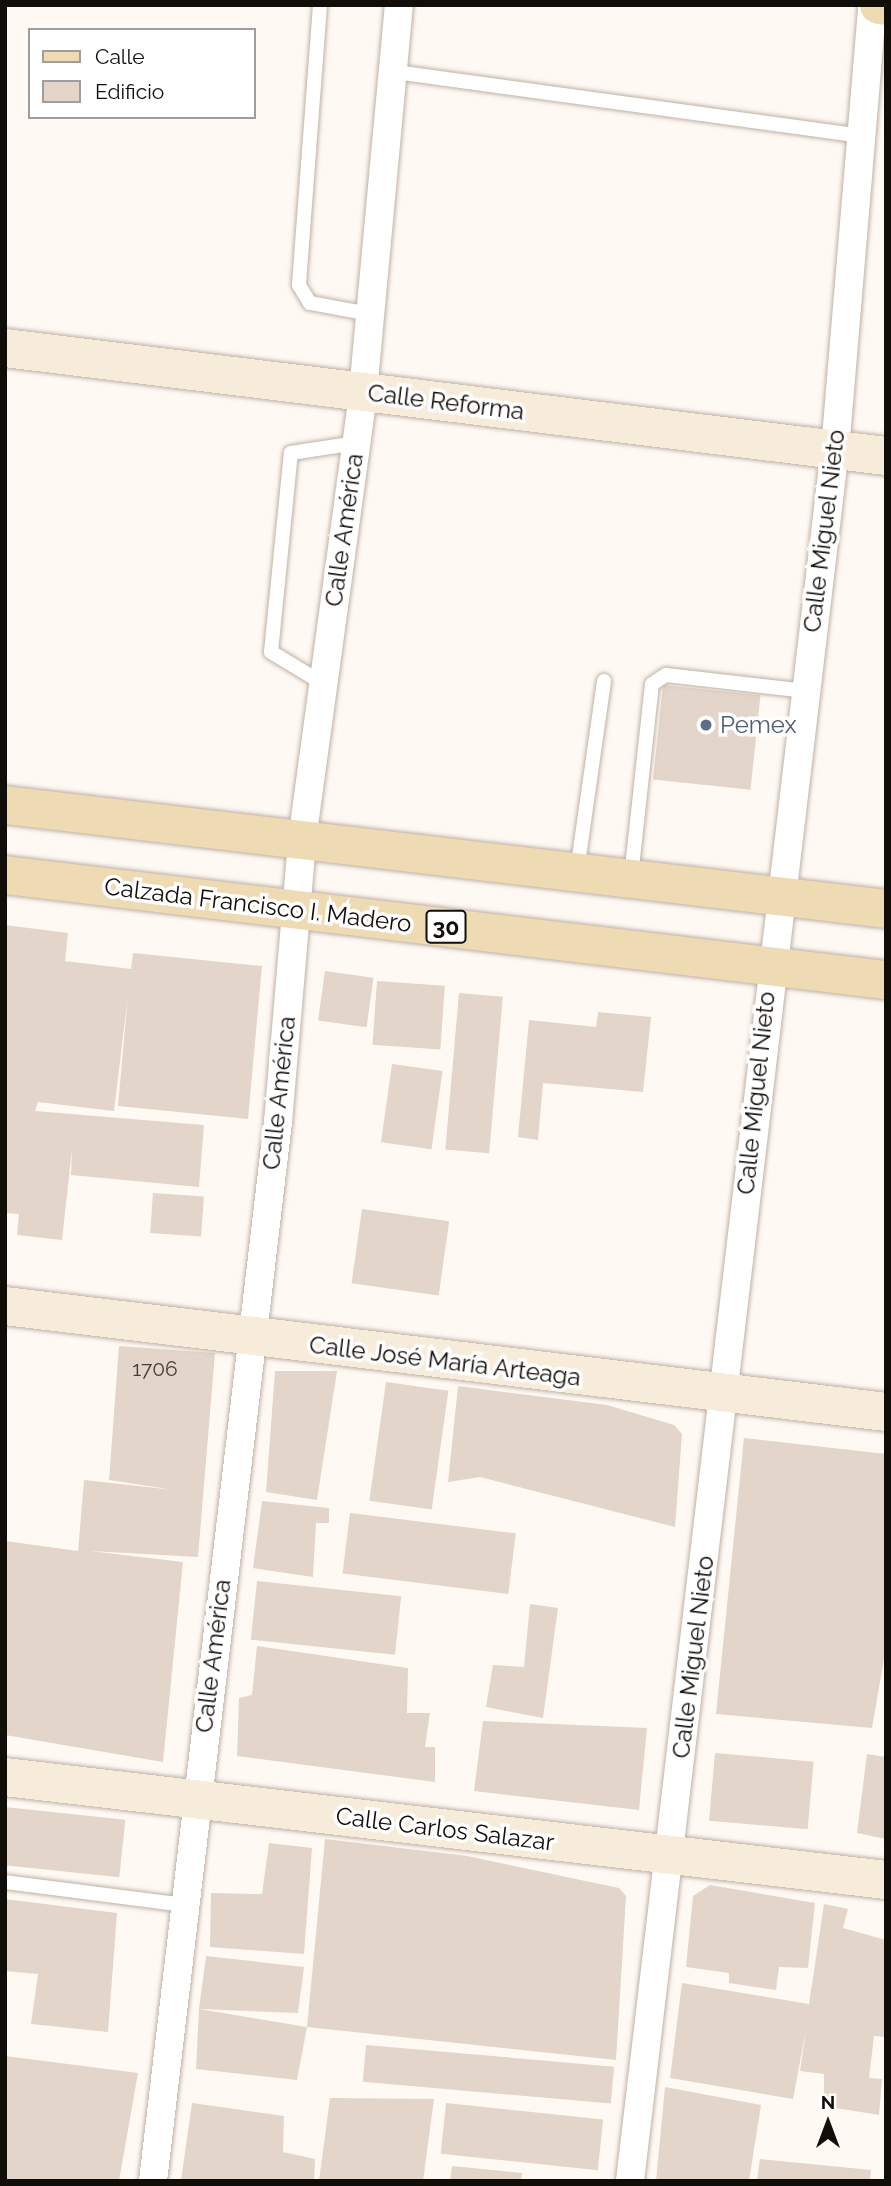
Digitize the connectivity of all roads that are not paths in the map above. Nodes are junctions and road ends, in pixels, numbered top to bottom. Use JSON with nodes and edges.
{"nodes":[{"id":1,"x":320,"y":5,"type":"edge"},
{"id":2,"x":399,"y":5,"type":"edge"},
{"id":3,"x":872,"y":5,"type":"edge"},
{"id":4,"x":879,"y":5,"type":"edge"},
{"id":5,"x":886,"y":6,"type":"edge"},
{"id":6,"x":395,"y":72,"type":"junction"},
{"id":7,"x":861,"y":136,"type":"junction"},
{"id":8,"x":370,"y":314,"type":"junction"},
{"id":9,"x":5,"y":348,"type":"edge"},
{"id":10,"x":363,"y":392,"type":"junction"},
{"id":11,"x":356,"y":443,"type":"junction"},
{"id":12,"x":835,"y":450,"type":"junction"},
{"id":13,"x":886,"y":456,"type":"edge"},
{"id":14,"x":604,"y":681,"type":"dead end"},
{"id":15,"x":324,"y":684,"type":"junction"},
{"id":16,"x":806,"y":691,"type":"junction"},
{"id":17,"x":5,"y":805,"type":"edge"},
{"id":18,"x":302,"y":840,"type":"junction"},
{"id":19,"x":576,"y":873,"type":"junction"},
{"id":20,"x":5,"y":875,"type":"edge"},
{"id":21,"x":631,"y":879,"type":"junction"},
{"id":22,"x":781,"y":897,"type":"junction"},
{"id":23,"x":296,"y":909,"type":"junction"},
{"id":24,"x":886,"y":909,"type":"edge"},
{"id":25,"x":769,"y":966,"type":"junction"},
{"id":26,"x":886,"y":979,"type":"edge"},
{"id":27,"x":5,"y":1306,"type":"edge"},
{"id":28,"x":251,"y":1338,"type":"junction"},
{"id":29,"x":725,"y":1394,"type":"junction"},
{"id":30,"x":886,"y":1412,"type":"edge"},
{"id":31,"x":5,"y":1777,"type":"edge"},
{"id":32,"x":195,"y":1800,"type":"junction"},
{"id":33,"x":670,"y":1855,"type":"junction"},
{"id":34,"x":886,"y":1880,"type":"edge"},
{"id":35,"x":5,"y":1882,"type":"edge"},
{"id":36,"x":184,"y":1905,"type":"junction"},
{"id":37,"x":153,"y":2181,"type":"edge"},
{"id":38,"x":630,"y":2181,"type":"edge"}],
"edges":[{"from":1,"to":8,"type":"lane"},
{"from":2,"to":6,"type":"street","name":"Calle América"},
{"from":3,"to":7,"type":"street","name":"Calle Miguel Nieto"},
{"from":4,"to":5,"type":"main road"},
{"from":6,"to":7,"type":"lane"},
{"from":6,"to":8,"type":"street","name":"Calle América"},
{"from":7,"to":12,"type":"street","name":"Calle Miguel Nieto"},
{"from":8,"to":10,"type":"street","name":"Calle América"},
{"from":9,"to":10,"type":"street","name":"Calle Reforma"},
{"from":10,"to":11,"type":"street","name":"Calle América"},
{"from":10,"to":12,"type":"street","name":"Calle Reforma"},
{"from":11,"to":15,"type":"street","name":"Calle América"},
{"from":11,"to":15,"type":"lane"},
{"from":12,"to":13,"type":"street","name":"Calle Reforma"},
{"from":12,"to":16,"type":"street","name":"Calle Miguel Nieto"},
{"from":14,"to":19,"type":"lane"},
{"from":15,"to":18,"type":"street","name":"Calle América"},
{"from":16,"to":21,"type":"lane"},
{"from":16,"to":22,"type":"street","name":"Calle Miguel Nieto"},
{"from":17,"to":18,"type":"main road"},
{"from":18,"to":19,"type":"main road"},
{"from":18,"to":23,"type":"street","name":"Calle América"},
{"from":19,"to":21,"type":"main road"},
{"from":20,"to":23,"type":"main road","name":"Calzada Francisco I. Madero","number":"30"},
{"from":21,"to":22,"type":"main road"},
{"from":22,"to":24,"type":"main road"},
{"from":22,"to":25,"type":"street","name":"Calle Miguel Nieto"},
{"from":23,"to":25,"type":"main road","name":"Calzada Francisco I. Madero","number":"30"},
{"from":23,"to":28,"type":"street","name":"Calle América"},
{"from":25,"to":26,"type":"main road","name":"Calzada Francisco I. Madero","number":"30"},
{"from":25,"to":29,"type":"street","name":"Calle Miguel Nieto"},
{"from":27,"to":28,"type":"street","name":"Calle José María Arteaga"},
{"from":28,"to":29,"type":"street","name":"Calle José María Arteaga"},
{"from":28,"to":32,"type":"street","name":"Calle América"},
{"from":29,"to":30,"type":"street","name":"Calle José María Arteaga"},
{"from":29,"to":33,"type":"street","name":"Calle Miguel Nieto"},
{"from":31,"to":32,"type":"street","name":"Calle Carlos Salazar"},
{"from":32,"to":33,"type":"street","name":"Calle Carlos Salazar"},
{"from":32,"to":36,"type":"street","name":"Calle América"},
{"from":33,"to":34,"type":"street","name":"Calle Carlos Salazar"},
{"from":33,"to":38,"type":"street","name":"Calle Miguel Nieto"},
{"from":35,"to":36,"type":"lane"},
{"from":36,"to":37,"type":"street","name":"Calle América"}]}
